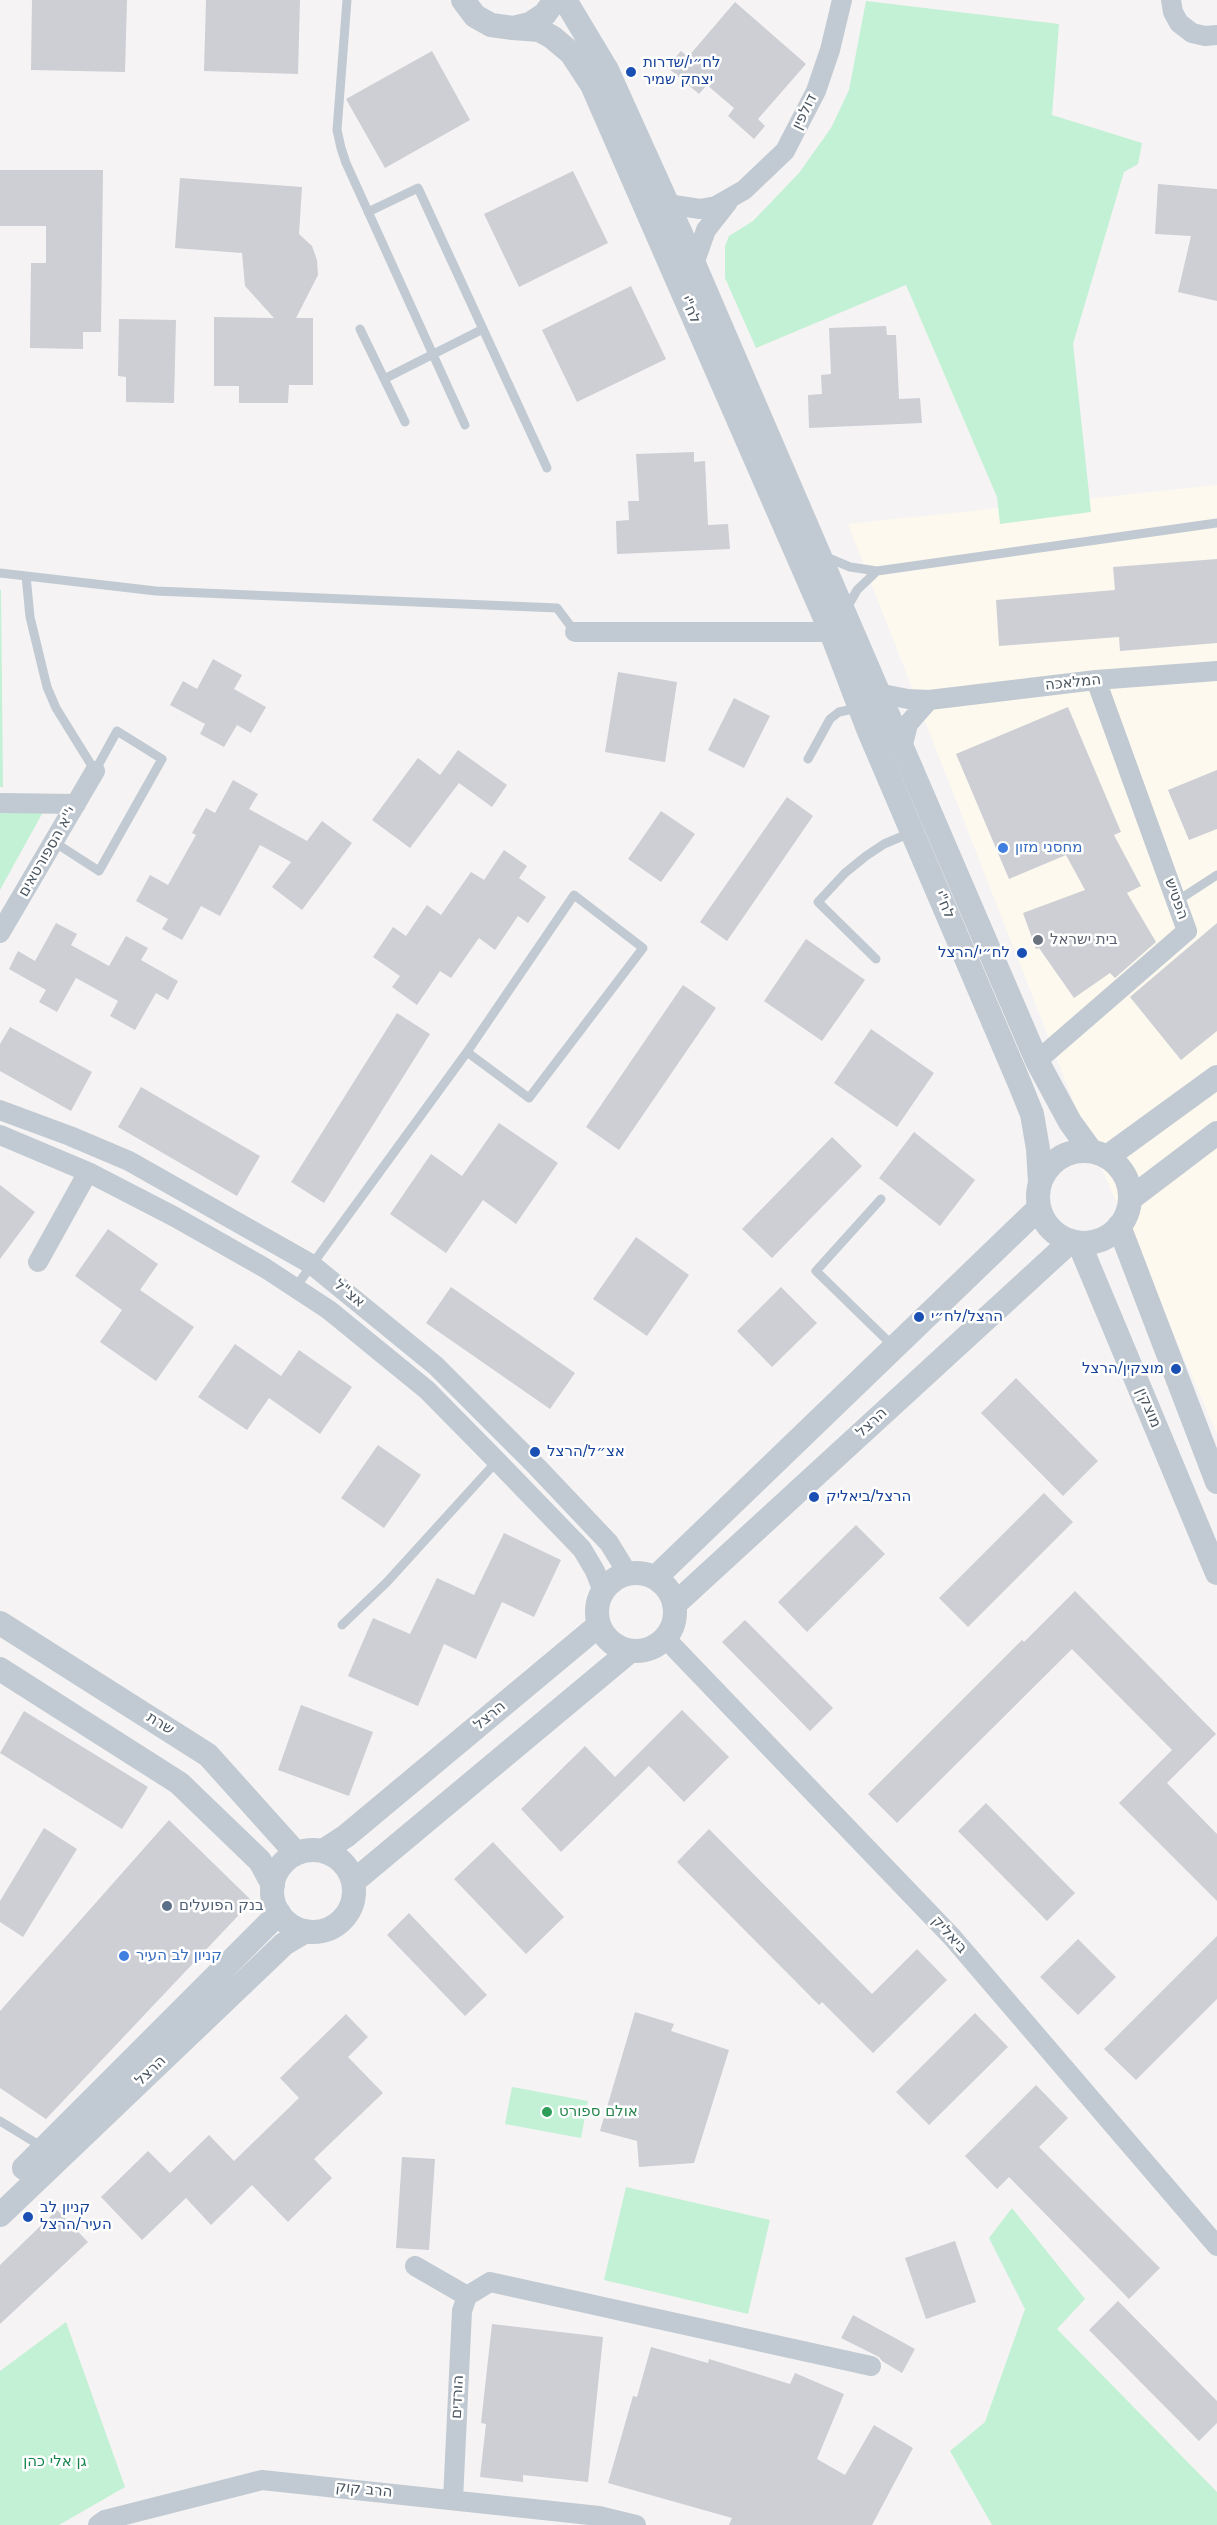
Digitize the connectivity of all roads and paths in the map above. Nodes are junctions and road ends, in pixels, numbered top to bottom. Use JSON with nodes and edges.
{"nodes":[{"id":1,"x":347,"y":0,"type":"edge"},
{"id":2,"x":555,"y":0,"type":"edge"},
{"id":3,"x":565,"y":0,"type":"edge"},
{"id":4,"x":842,"y":0,"type":"edge"},
{"id":5,"x":1171,"y":0,"type":"edge"},
{"id":6,"x":463,"y":1,"type":"edge"},
{"id":7,"x":513,"y":28,"type":"junction"},
{"id":8,"x":1217,"y":35,"type":"edge"},
{"id":9,"x":729,"y":200,"type":"junction"},
{"id":10,"x":668,"y":204,"type":"junction"},
{"id":11,"x":368,"y":212,"type":"junction"},
{"id":12,"x":694,"y":264,"type":"junction"},
{"id":13,"x":360,"y":329,"type":"dead end"},
{"id":14,"x":483,"y":329,"type":"junction"},
{"id":15,"x":432,"y":354,"type":"junction"},
{"id":16,"x":384,"y":379,"type":"junction"},
{"id":17,"x":405,"y":422,"type":"dead end"},
{"id":18,"x":465,"y":425,"type":"dead end"},
{"id":19,"x":547,"y":468,"type":"dead end"},
{"id":20,"x":1217,"y":523,"type":"edge"},
{"id":21,"x":816,"y":552,"type":"junction"},
{"id":22,"x":877,"y":572,"type":"junction"},
{"id":23,"x":0,"y":573,"type":"edge"},
{"id":24,"x":26,"y":576,"type":"junction"},
{"id":25,"x":837,"y":624,"type":"junction"},
{"id":26,"x":575,"y":632,"type":"joint"},
{"id":27,"x":1217,"y":671,"type":"edge"},
{"id":28,"x":1096,"y":680,"type":"junction"},
{"id":29,"x":869,"y":700,"type":"junction"},
{"id":30,"x":929,"y":700,"type":"junction"},
{"id":31,"x":902,"y":748,"type":"junction"},
{"id":32,"x":808,"y":759,"type":"dead end"},
{"id":33,"x":95,"y":771,"type":"junction"},
{"id":34,"x":0,"y":803,"type":"edge"},
{"id":35,"x":76,"y":804,"type":"junction"},
{"id":36,"x":912,"y":832,"type":"junction"},
{"id":37,"x":54,"y":842,"type":"junction"},
{"id":38,"x":1217,"y":875,"type":"edge"},
{"id":39,"x":1177,"y":901,"type":"junction"},
{"id":40,"x":0,"y":933,"type":"edge"},
{"id":41,"x":876,"y":959,"type":"dead end"},
{"id":42,"x":467,"y":1052,"type":"junction"},
{"id":43,"x":1037,"y":1061,"type":"junction"},
{"id":44,"x":1217,"y":1077,"type":"edge"},
{"id":45,"x":0,"y":1110,"type":"edge"},
{"id":46,"x":1217,"y":1132,"type":"edge"},
{"id":47,"x":0,"y":1135,"type":"edge"},
{"id":48,"x":1099,"y":1154,"type":"junction"},
{"id":49,"x":88,"y":1172,"type":"junction"},
{"id":50,"x":1040,"y":1183,"type":"junction"},
{"id":51,"x":881,"y":1199,"type":"dead end"},
{"id":52,"x":1130,"y":1199,"type":"junction"},
{"id":53,"x":1039,"y":1208,"type":"junction"},
{"id":54,"x":1119,"y":1226,"type":"junction"},
{"id":55,"x":1075,"y":1242,"type":"junction"},
{"id":56,"x":38,"y":1262,"type":"dead end"},
{"id":57,"x":311,"y":1264,"type":"junction"},
{"id":58,"x":296,"y":1288,"type":"junction"},
{"id":59,"x":895,"y":1348,"type":"junction"},
{"id":60,"x":497,"y":1461,"type":"junction"},
{"id":61,"x":1217,"y":1482,"type":"edge"},
{"id":62,"x":1217,"y":1573,"type":"edge"},
{"id":63,"x":628,"y":1574,"type":"junction"},
{"id":64,"x":655,"y":1578,"type":"junction"},
{"id":65,"x":603,"y":1591,"type":"junction"},
{"id":66,"x":674,"y":1605,"type":"junction"},
{"id":67,"x":0,"y":1623,"type":"edge"},
{"id":68,"x":342,"y":1625,"type":"dead end"},
{"id":69,"x":599,"y":1625,"type":"junction"},
{"id":70,"x":665,"y":1638,"type":"junction"},
{"id":71,"x":630,"y":1651,"type":"junction"},
{"id":72,"x":0,"y":1670,"type":"edge"},
{"id":73,"x":323,"y":1851,"type":"junction"},
{"id":74,"x":296,"y":1853,"type":"junction"},
{"id":75,"x":353,"y":1882,"type":"junction"},
{"id":76,"x":273,"y":1886,"type":"junction"},
{"id":77,"x":279,"y":1913,"type":"junction"},
{"id":78,"x":306,"y":1931,"type":"junction"},
{"id":79,"x":0,"y":2121,"type":"edge"},
{"id":80,"x":45,"y":2149,"type":"junction"},
{"id":81,"x":0,"y":2192,"type":"edge"},
{"id":82,"x":0,"y":2215,"type":"edge"},
{"id":83,"x":1217,"y":2246,"type":"edge"},
{"id":84,"x":415,"y":2266,"type":"dead end"},
{"id":85,"x":467,"y":2296,"type":"junction"},
{"id":86,"x":871,"y":2366,"type":"dead end"},
{"id":87,"x":453,"y":2500,"type":"junction"},
{"id":88,"x":98,"y":2525,"type":"edge"},
{"id":89,"x":636,"y":2525,"type":"edge"}],
"edges":[{"from":1,"to":11,"type":"lane"},
{"from":2,"to":7,"type":"street"},
{"from":3,"to":10,"type":"street","name":"לח\"י"},
{"from":4,"to":9,"type":"street","name":"דולפין"},
{"from":5,"to":8,"type":"street"},
{"from":6,"to":7,"type":"street","name":"לח\"י"},
{"from":7,"to":25,"type":"street","name":"לח\"י"},
{"from":9,"to":10,"type":"street"},
{"from":9,"to":12,"type":"street"},
{"from":10,"to":12,"type":"street","name":"לח\"י"},
{"from":11,"to":14,"type":"lane"},
{"from":11,"to":15,"type":"lane"},
{"from":12,"to":21,"type":"street","name":"לח\"י"},
{"from":13,"to":16,"type":"lane"},
{"from":14,"to":15,"type":"lane"},
{"from":14,"to":19,"type":"lane"},
{"from":15,"to":16,"type":"lane"},
{"from":15,"to":18,"type":"lane"},
{"from":16,"to":17,"type":"lane"},
{"from":20,"to":22,"type":"lane"},
{"from":21,"to":22,"type":"lane"},
{"from":21,"to":25,"type":"street","name":"לח\"י"},
{"from":22,"to":25,"type":"lane"},
{"from":23,"to":24,"type":"lane"},
{"from":24,"to":26,"type":"lane"},
{"from":24,"to":33,"type":"lane"},
{"from":25,"to":26,"type":"street"},
{"from":25,"to":29,"type":"street","name":"לח\"י"},
{"from":27,"to":28,"type":"street","name":"המלאכה"},
{"from":28,"to":30,"type":"street","name":"המלאכה"},
{"from":28,"to":39,"type":"street","name":"הפטיש"},
{"from":29,"to":30,"type":"street","name":"המלאכה"},
{"from":29,"to":31,"type":"street","name":"לח\"י"},
{"from":29,"to":32,"type":"lane"},
{"from":29,"to":36,"type":"street","name":"לח\"י"},
{"from":30,"to":31,"type":"street"},
{"from":31,"to":43,"type":"street","name":"לח\"י"},
{"from":33,"to":35,"type":"street","name":"י''א הספורטאים"},
{"from":33,"to":37,"type":"lane"},
{"from":34,"to":35,"type":"street"},
{"from":35,"to":37,"type":"street","name":"י''א הספורטאים"},
{"from":36,"to":41,"type":"lane"},
{"from":36,"to":50,"type":"street","name":"לח\"י"},
{"from":37,"to":40,"type":"street","name":"י''א הספורטאים"},
{"from":38,"to":39,"type":"lane"},
{"from":39,"to":43,"type":"street","name":"הפטיש"},
{"from":42,"to":42,"type":"lane"},
{"from":42,"to":57,"type":"lane"},
{"from":43,"to":48,"type":"street","name":"לח\"י"},
{"from":44,"to":48,"type":"street"},
{"from":45,"to":57,"type":"street","name":"אצ\"ל"},
{"from":46,"to":52,"type":"street"},
{"from":47,"to":49,"type":"street","name":"אצ\"ל"},
{"from":48,"to":50,"type":"street"},
{"from":48,"to":52,"type":"street"},
{"from":49,"to":56,"type":"street"},
{"from":49,"to":58,"type":"street","name":"אצ\"ל"},
{"from":50,"to":53,"type":"street"},
{"from":51,"to":59,"type":"lane"},
{"from":52,"to":54,"type":"street"},
{"from":53,"to":55,"type":"street"},
{"from":53,"to":59,"type":"street"},
{"from":54,"to":55,"type":"street"},
{"from":54,"to":61,"type":"street"},
{"from":55,"to":62,"type":"street","name":"מוצקין"},
{"from":55,"to":66,"type":"street","name":"הרצל"},
{"from":57,"to":58,"type":"lane"},
{"from":57,"to":63,"type":"street","name":"אצ\"ל"},
{"from":58,"to":60,"type":"street","name":"אצ\"ל"},
{"from":59,"to":64,"type":"street"},
{"from":60,"to":65,"type":"street","name":"אצ\"ל"},
{"from":60,"to":68,"type":"lane"},
{"from":63,"to":64,"type":"street"},
{"from":63,"to":65,"type":"street"},
{"from":64,"to":66,"type":"street"},
{"from":65,"to":69,"type":"street"},
{"from":66,"to":70,"type":"street"},
{"from":67,"to":74,"type":"street","name":"שרת"},
{"from":69,"to":71,"type":"street"},
{"from":69,"to":73,"type":"street","name":"הרצל"},
{"from":70,"to":71,"type":"street"},
{"from":70,"to":83,"type":"street","name":"ביאליק"},
{"from":71,"to":75,"type":"street"},
{"from":72,"to":76,"type":"street"},
{"from":73,"to":74,"type":"street"},
{"from":73,"to":75,"type":"street"},
{"from":74,"to":76,"type":"street"},
{"from":75,"to":78,"type":"street"},
{"from":76,"to":77,"type":"street"},
{"from":77,"to":78,"type":"street"},
{"from":77,"to":80,"type":"street","name":"הרצל"},
{"from":78,"to":82,"type":"street","name":"הרצל"},
{"from":79,"to":80,"type":"lane"},
{"from":80,"to":81,"type":"street","name":"הרצל"},
{"from":84,"to":85,"type":"street"},
{"from":85,"to":86,"type":"street"},
{"from":85,"to":87,"type":"street","name":"הורדים"},
{"from":87,"to":88,"type":"street","name":"הרב קוק"},
{"from":87,"to":89,"type":"street","name":"הרב קוק"}]}
